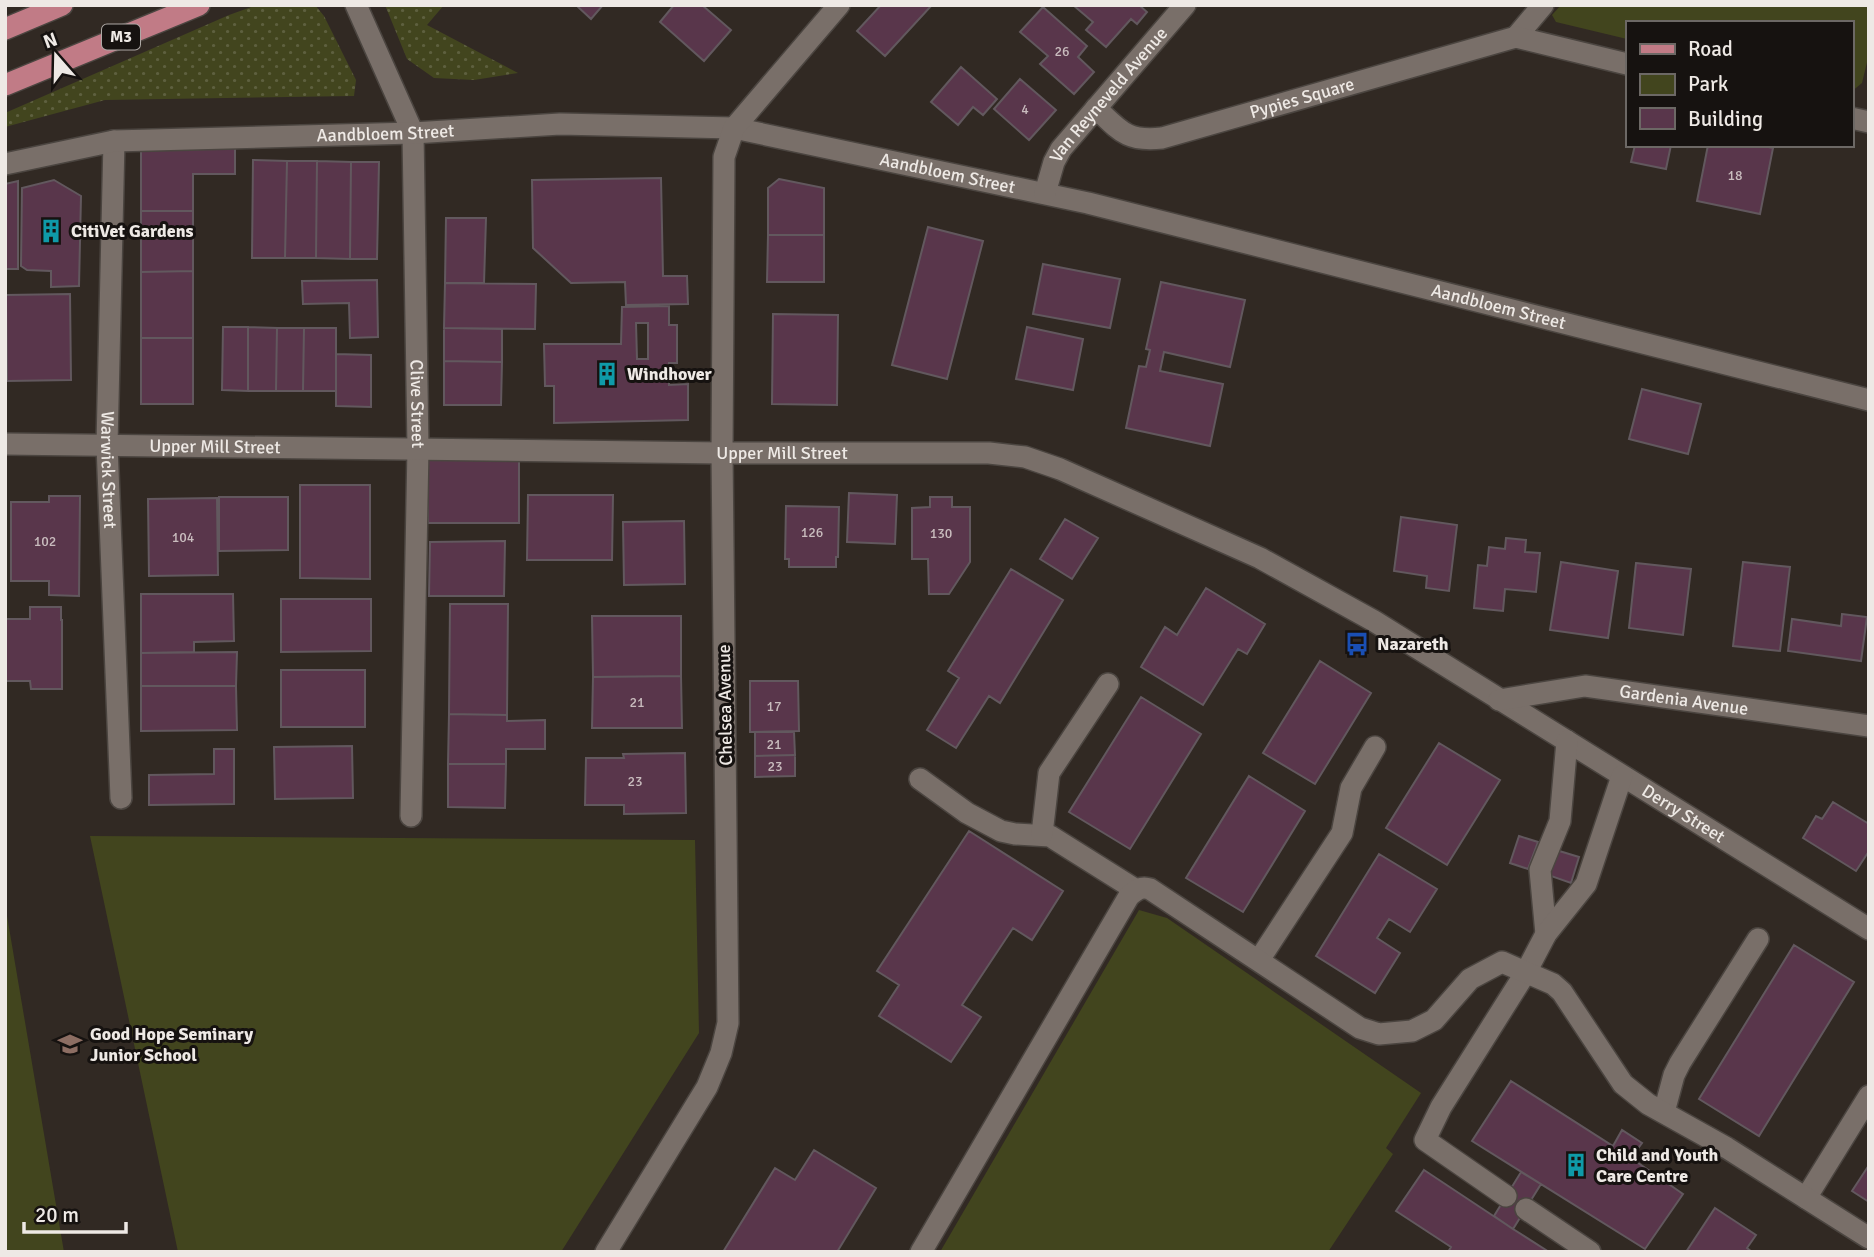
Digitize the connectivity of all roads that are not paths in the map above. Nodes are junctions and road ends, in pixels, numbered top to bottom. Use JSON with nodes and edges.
{"nodes":[{"id":1,"x":62,"y":5,"type":"edge"},
{"id":2,"x":199,"y":5,"type":"edge"},
{"id":3,"x":356,"y":5,"type":"edge"},
{"id":4,"x":839,"y":5,"type":"edge"},
{"id":5,"x":1185,"y":5,"type":"edge"},
{"id":6,"x":1543,"y":5,"type":"edge"},
{"id":7,"x":5,"y":29,"type":"edge"},
{"id":8,"x":1516,"y":37,"type":"junction"},
{"id":9,"x":1626,"y":64,"type":"edge"},
{"id":10,"x":5,"y":85,"type":"edge"},
{"id":11,"x":1096,"y":108,"type":"junction"},
{"id":12,"x":734,"y":128,"type":"junction"},
{"id":13,"x":413,"y":133,"type":"junction"},
{"id":14,"x":114,"y":141,"type":"junction"},
{"id":15,"x":5,"y":164,"type":"edge"},
{"id":16,"x":1045,"y":193,"type":"junction"},
{"id":17,"x":1869,"y":400,"type":"edge"},
{"id":18,"x":5,"y":444,"type":"edge"},
{"id":19,"x":107,"y":445,"type":"junction"},
{"id":20,"x":418,"y":448,"type":"junction"},
{"id":21,"x":722,"y":453,"type":"junction"},
{"id":22,"x":1108,"y":684,"type":"dead end"},
{"id":23,"x":1499,"y":700,"type":"junction"},
{"id":24,"x":1869,"y":726,"type":"edge"},
{"id":25,"x":1567,"y":741,"type":"junction"},
{"id":26,"x":1374,"y":747,"type":"dead end"},
{"id":27,"x":1622,"y":776,"type":"junction"},
{"id":28,"x":920,"y":779,"type":"dead end"},
{"id":29,"x":121,"y":798,"type":"dead end"},
{"id":30,"x":411,"y":816,"type":"dead end"},
{"id":31,"x":1042,"y":834,"type":"junction"},
{"id":32,"x":1136,"y":890,"type":"junction"},
{"id":33,"x":1869,"y":929,"type":"edge"},
{"id":34,"x":1546,"y":934,"type":"junction"},
{"id":35,"x":1758,"y":939,"type":"dead end"},
{"id":36,"x":1259,"y":960,"type":"junction"},
{"id":37,"x":1526,"y":972,"type":"junction"},
{"id":38,"x":1869,"y":1096,"type":"edge"},
{"id":39,"x":1664,"y":1112,"type":"junction"},
{"id":40,"x":1506,"y":1196,"type":"dead end"},
{"id":41,"x":1806,"y":1199,"type":"junction"},
{"id":42,"x":1525,"y":1209,"type":"dead end"},
{"id":43,"x":1869,"y":1238,"type":"edge"},
{"id":44,"x":606,"y":1252,"type":"edge"},
{"id":45,"x":921,"y":1252,"type":"edge"},
{"id":46,"x":1590,"y":1252,"type":"edge"}],
"edges":[{"from":1,"to":7,"type":"main road"},
{"from":2,"to":10,"type":"main road","number":"M3"},
{"from":3,"to":13,"type":"street","name":"Clive Street"},
{"from":4,"to":12,"type":"street"},
{"from":5,"to":11,"type":"street","name":"Van Reyneveld Avenue"},
{"from":6,"to":8,"type":"street"},
{"from":8,"to":9,"type":"street","name":"Pypies Square"},
{"from":8,"to":11,"type":"street","name":"Pypies Square"},
{"from":11,"to":16,"type":"street","name":"Van Reyneveld Avenue"},
{"from":12,"to":13,"type":"street","name":"Aandbloem Street"},
{"from":12,"to":16,"type":"street","name":"Aandbloem Street"},
{"from":12,"to":21,"type":"street","name":"Chelsea Avenue"},
{"from":13,"to":14,"type":"street","name":"Aandbloem Street"},
{"from":13,"to":20,"type":"street","name":"Clive Street"},
{"from":14,"to":15,"type":"street","name":"Aandbloem Street"},
{"from":14,"to":19,"type":"street","name":"Warwick Street"},
{"from":16,"to":17,"type":"street","name":"Aandbloem Street"},
{"from":18,"to":19,"type":"street","name":"Upper Mill Street"},
{"from":19,"to":20,"type":"street","name":"Upper Mill Street"},
{"from":19,"to":29,"type":"street","name":"Warwick Street"},
{"from":20,"to":21,"type":"street","name":"Upper Mill Street"},
{"from":20,"to":30,"type":"street","name":"Clive Street"},
{"from":21,"to":23,"type":"street","name":"Upper Mill Street"},
{"from":21,"to":44,"type":"street","name":"Chelsea Avenue"},
{"from":22,"to":31,"type":"street"},
{"from":23,"to":24,"type":"street","name":"Gardenia Avenue"},
{"from":23,"to":25,"type":"street","name":"Derry Street"},
{"from":25,"to":27,"type":"street","name":"Derry Street"},
{"from":25,"to":34,"type":"street"},
{"from":26,"to":36,"type":"street"},
{"from":27,"to":33,"type":"street","name":"Derry Street"},
{"from":27,"to":34,"type":"street"},
{"from":28,"to":31,"type":"street"},
{"from":31,"to":32,"type":"street"},
{"from":32,"to":36,"type":"street"},
{"from":32,"to":45,"type":"street"},
{"from":34,"to":37,"type":"street"},
{"from":35,"to":39,"type":"street"},
{"from":36,"to":37,"type":"street"},
{"from":37,"to":39,"type":"street"},
{"from":37,"to":40,"type":"street"},
{"from":38,"to":41,"type":"street"},
{"from":39,"to":41,"type":"street"},
{"from":41,"to":43,"type":"street"},
{"from":42,"to":46,"type":"street"}]}
